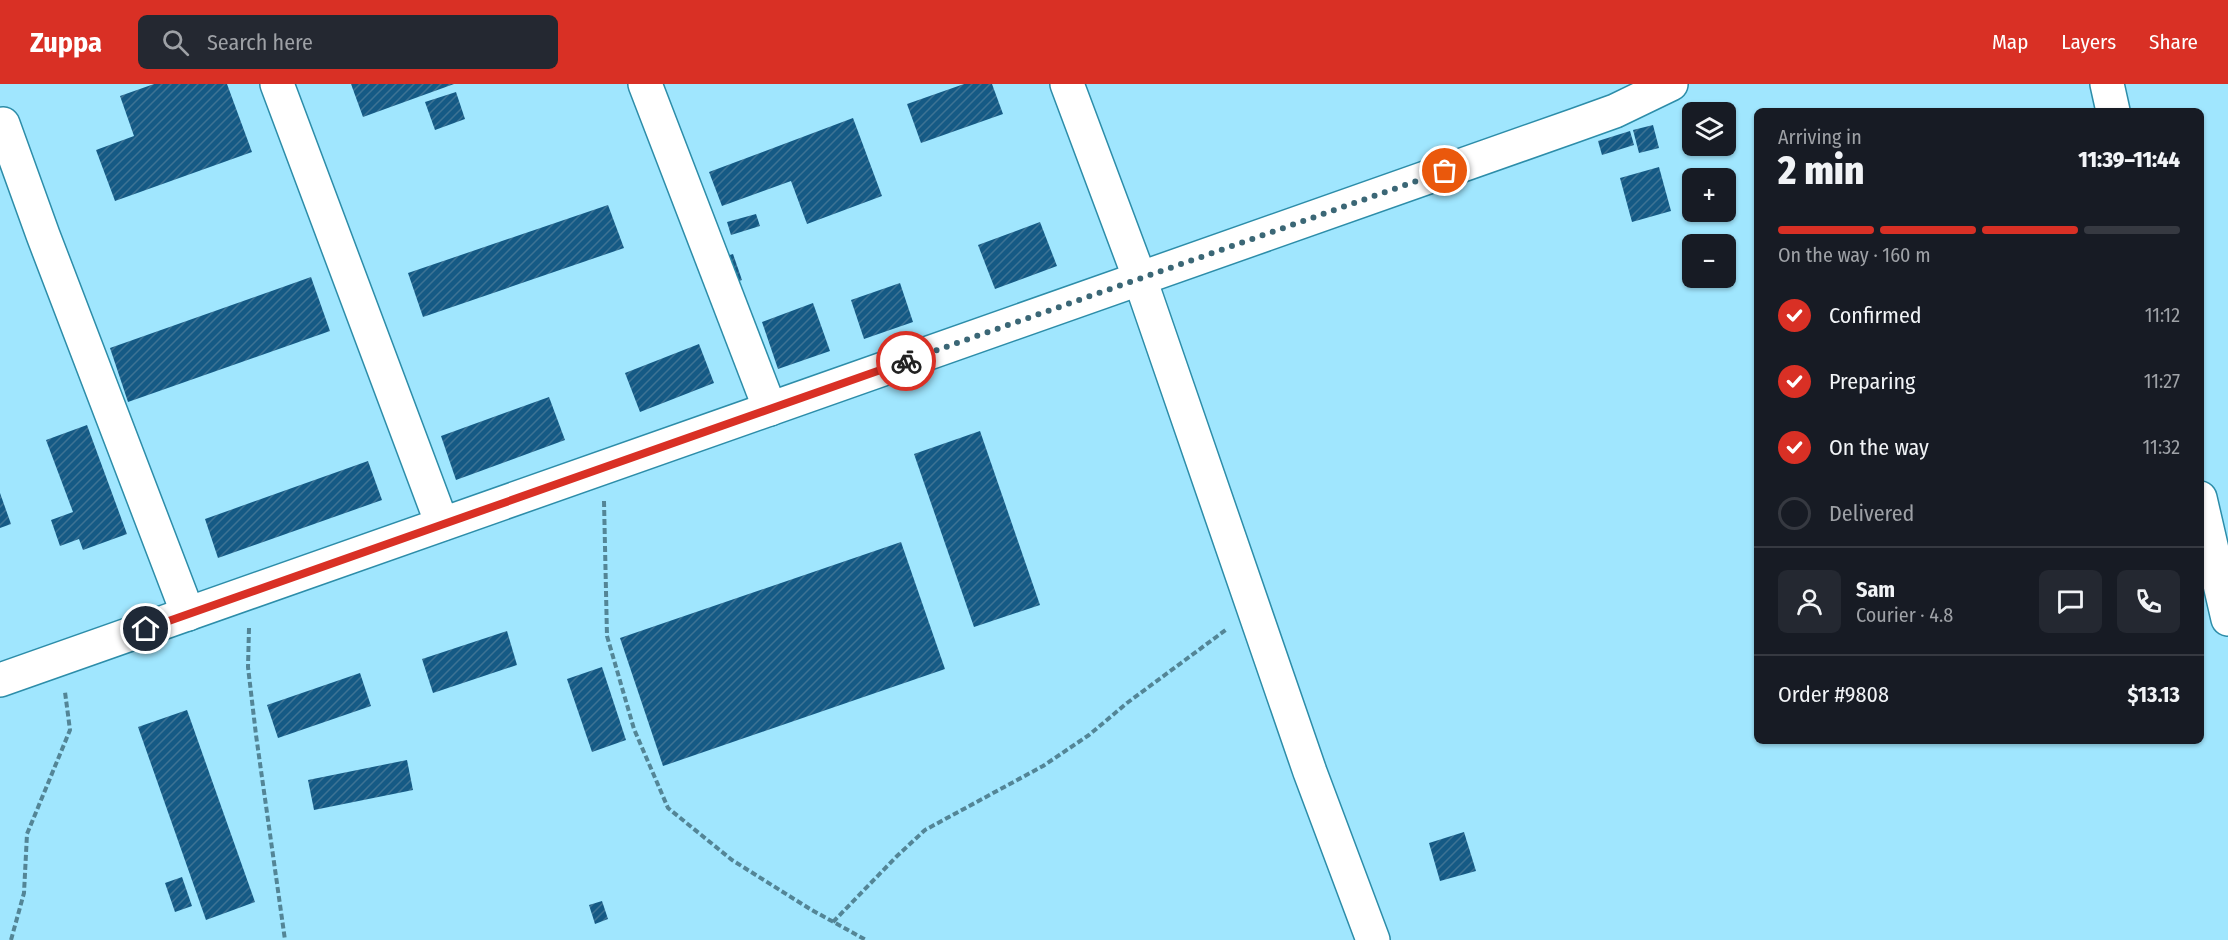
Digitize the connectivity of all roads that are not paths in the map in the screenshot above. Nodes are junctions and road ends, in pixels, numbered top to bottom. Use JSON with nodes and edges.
{"nodes":[{"id":1,"x":277,"y":84,"type":"edge"},
{"id":2,"x":645,"y":84,"type":"edge"},
{"id":3,"x":1067,"y":84,"type":"edge"},
{"id":4,"x":1671,"y":84,"type":"edge"},
{"id":5,"x":2107,"y":84,"type":"edge"},
{"id":6,"x":2112,"y":108,"type":"edge"},
{"id":7,"x":3,"y":124,"type":"dead end"},
{"id":8,"x":1140,"y":279,"type":"junction"},
{"id":9,"x":770,"y":409,"type":"junction"},
{"id":10,"x":2204,"y":515,"type":"edge"},
{"id":11,"x":442,"y":524,"type":"junction"},
{"id":12,"x":188,"y":614,"type":"junction"},
{"id":13,"x":2228,"y":619,"type":"edge"},
{"id":14,"x":0,"y":680,"type":"edge"},
{"id":15,"x":1372,"y":940,"type":"edge"}],
"edges":[{"from":1,"to":11,"type":"street"},
{"from":2,"to":9,"type":"street"},
{"from":3,"to":8,"type":"street"},
{"from":4,"to":8,"type":"street"},
{"from":5,"to":6,"type":"street"},
{"from":7,"to":12,"type":"street"},
{"from":8,"to":9,"type":"street"},
{"from":8,"to":15,"type":"street"},
{"from":9,"to":11,"type":"street"},
{"from":10,"to":13,"type":"street"},
{"from":11,"to":12,"type":"street"},
{"from":12,"to":14,"type":"street"}]}
